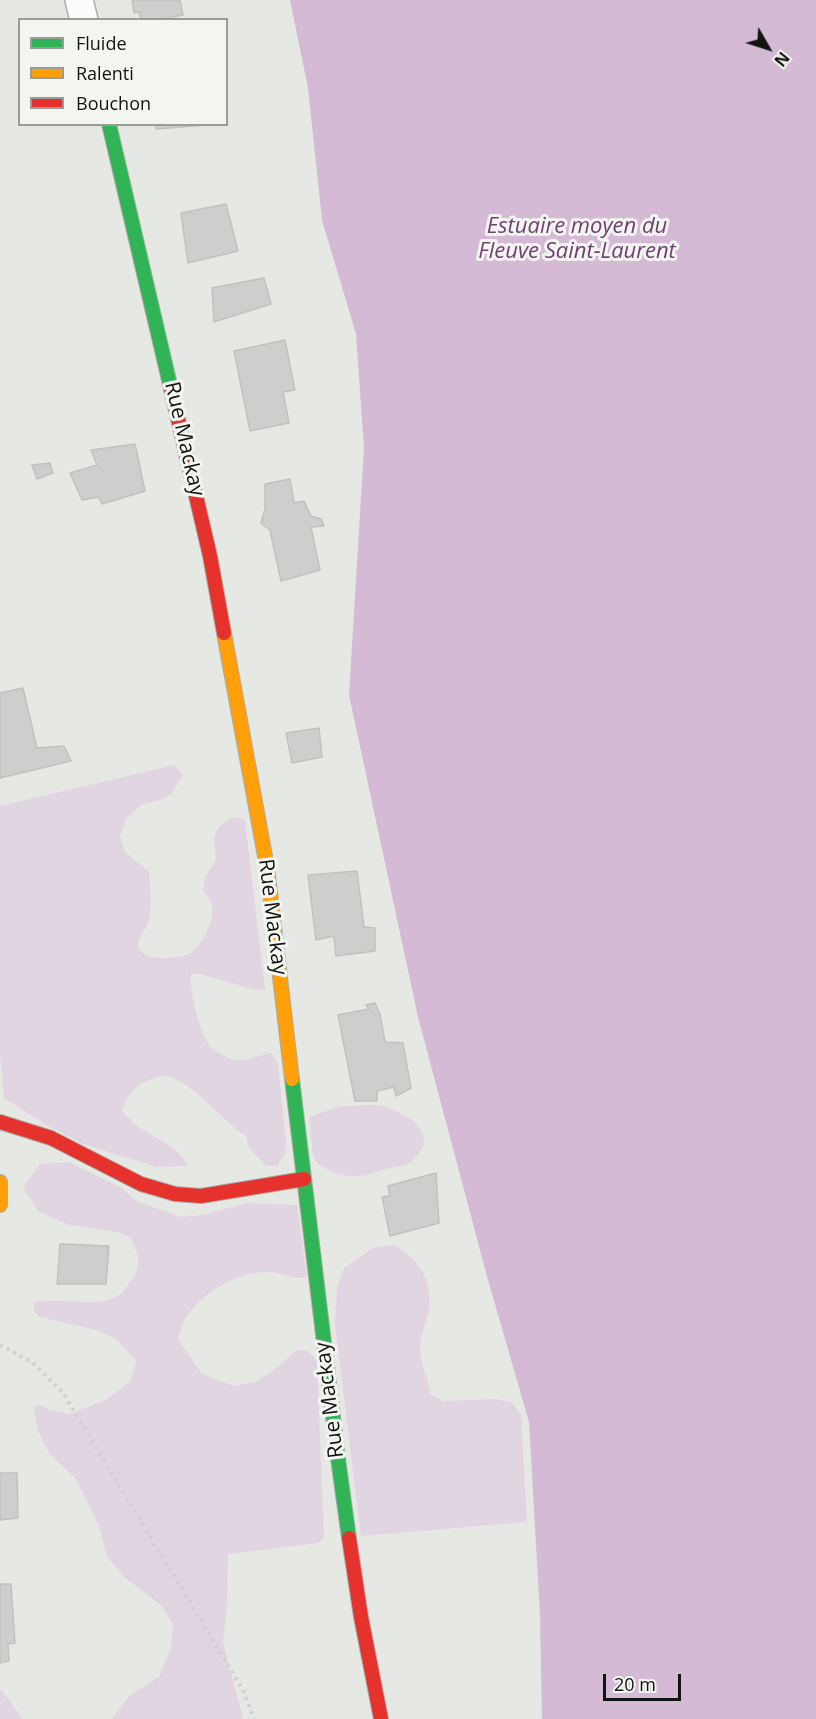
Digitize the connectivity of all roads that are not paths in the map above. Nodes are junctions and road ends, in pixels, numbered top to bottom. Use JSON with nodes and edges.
{"nodes":[{"id":1,"x":79,"y":0,"type":"edge"},
{"id":2,"x":84,"y":18,"type":"edge"},
{"id":3,"x":110,"y":126,"type":"edge"},
{"id":4,"x":0,"y":1122,"type":"edge"},
{"id":5,"x":304,"y":1179,"type":"junction"},
{"id":6,"x":0,"y":1182,"type":"edge"},
{"id":7,"x":0,"y":1205,"type":"edge"},
{"id":8,"x":381,"y":1719,"type":"edge"}],
"edges":[{"from":1,"to":2,"type":"street"},
{"from":3,"to":5,"type":"street","name":"Rue Mackay"},
{"from":4,"to":5,"type":"street"},
{"from":5,"to":8,"type":"street","name":"Rue Mackay"},
{"from":6,"to":7,"type":"street"}]}
